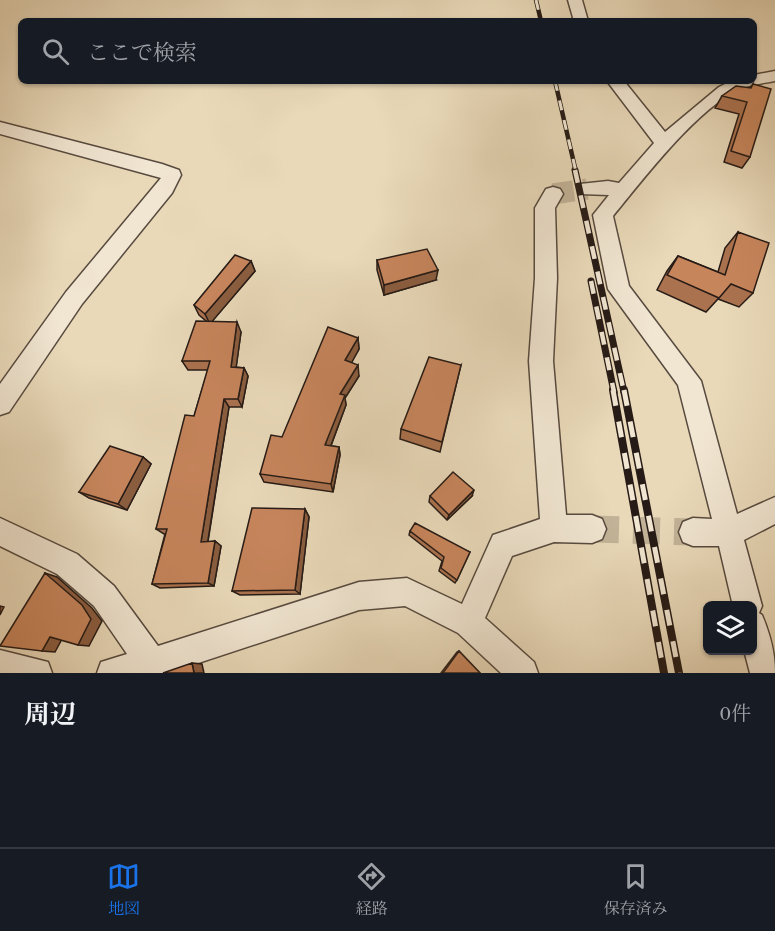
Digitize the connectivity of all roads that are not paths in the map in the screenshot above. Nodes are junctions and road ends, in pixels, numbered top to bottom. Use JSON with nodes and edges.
{"nodes":[{"id":1,"x":574,"y":0,"type":"edge"},
{"id":2,"x":580,"y":18,"type":"edge"},
{"id":3,"x":775,"y":76,"type":"edge"},
{"id":4,"x":757,"y":79,"type":"edge"},
{"id":5,"x":617,"y":84,"type":"edge"},
{"id":6,"x":740,"y":84,"type":"edge"},
{"id":7,"x":0,"y":128,"type":"edge"},
{"id":8,"x":664,"y":143,"type":"junction"},
{"id":9,"x":587,"y":189,"type":"tunnel mouth"},
{"id":10,"x":625,"y":191,"type":"junction"},
{"id":11,"x":553,"y":194,"type":"dead end"},
{"id":12,"x":0,"y":404,"type":"edge"},
{"id":13,"x":775,"y":510,"type":"edge"},
{"id":14,"x":554,"y":528,"type":"junction"},
{"id":15,"x":592,"y":529,"type":"tunnel mouth"},
{"id":16,"x":0,"y":532,"type":"edge"},
{"id":17,"x":693,"y":532,"type":"tunnel mouth"},
{"id":18,"x":729,"y":533,"type":"junction"},
{"id":19,"x":747,"y":601,"type":"edge"},
{"id":20,"x":468,"y":623,"type":"junction"},
{"id":21,"x":757,"y":641,"type":"edge"},
{"id":22,"x":152,"y":663,"type":"junction"},
{"id":23,"x":0,"y":665,"type":"edge"},
{"id":24,"x":37,"y":673,"type":"edge"},
{"id":25,"x":112,"y":673,"type":"edge"},
{"id":26,"x":523,"y":673,"type":"edge"},
{"id":27,"x":765,"y":673,"type":"edge"}],
"edges":[{"from":1,"to":2,"type":"street"},
{"from":3,"to":4,"type":"street"},
{"from":5,"to":8,"type":"street"},
{"from":6,"to":8,"type":"street"},
{"from":7,"to":12,"type":"street"},
{"from":8,"to":10,"type":"street"},
{"from":9,"to":10,"type":"street"},
{"from":10,"to":18,"type":"street"},
{"from":11,"to":14,"type":"street"},
{"from":13,"to":18,"type":"street"},
{"from":14,"to":15,"type":"street"},
{"from":14,"to":20,"type":"street"},
{"from":16,"to":22,"type":"street"},
{"from":17,"to":18,"type":"street"},
{"from":18,"to":19,"type":"street"},
{"from":20,"to":22,"type":"street"},
{"from":20,"to":26,"type":"street"},
{"from":21,"to":27,"type":"street"},
{"from":22,"to":25,"type":"street"},
{"from":23,"to":24,"type":"street"}]}
